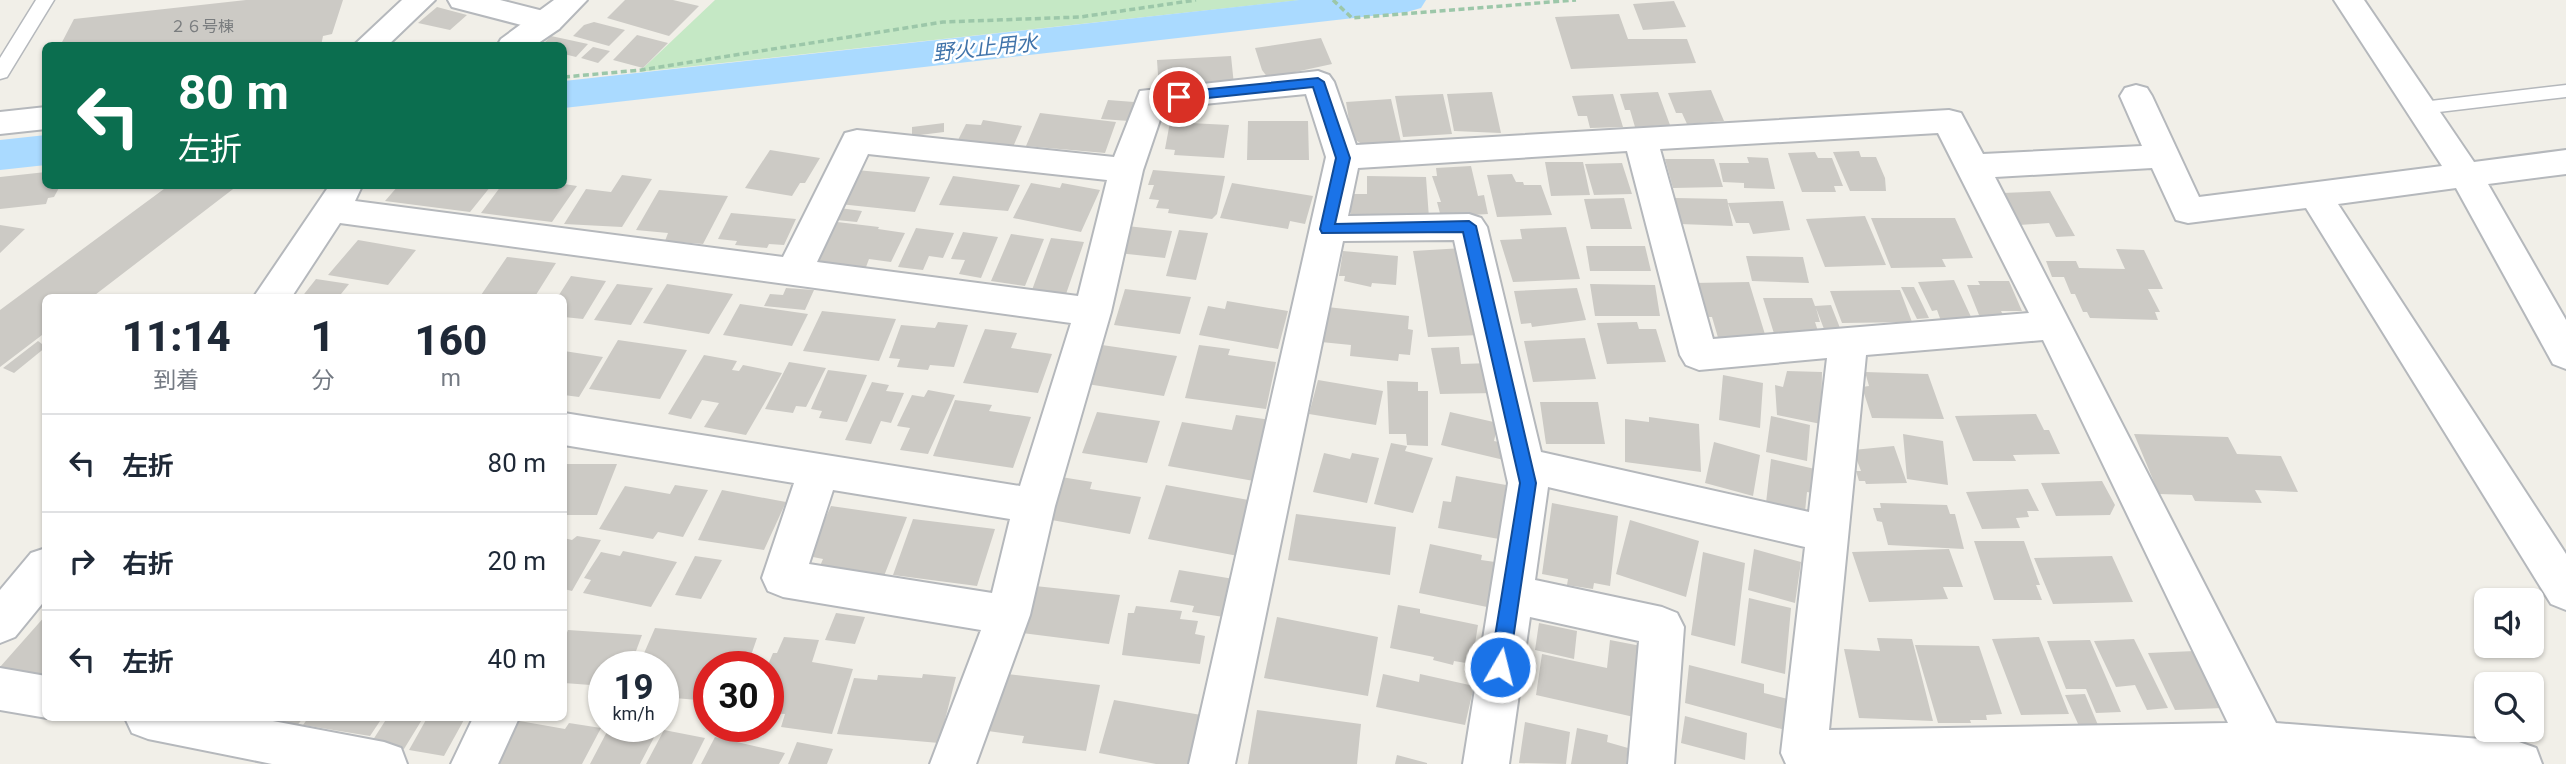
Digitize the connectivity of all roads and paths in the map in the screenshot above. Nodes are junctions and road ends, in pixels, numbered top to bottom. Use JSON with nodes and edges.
{"nodes":[{"id":1,"x":45,"y":0,"type":"edge"},
{"id":2,"x":420,"y":0,"type":"edge"},
{"id":3,"x":463,"y":0,"type":"edge"},
{"id":4,"x":572,"y":0,"type":"edge"},
{"id":5,"x":1196,"y":0,"type":"edge"},
{"id":6,"x":1333,"y":0,"type":"edge"},
{"id":7,"x":1576,"y":0,"type":"edge"},
{"id":8,"x":2349,"y":0,"type":"edge"},
{"id":9,"x":548,"y":22,"type":"junction"},
{"id":10,"x":373,"y":42,"type":"edge"},
{"id":11,"x":518,"y":42,"type":"edge"},
{"id":12,"x":0,"y":73,"type":"edge"},
{"id":13,"x":567,"y":77,"type":"edge"},
{"id":14,"x":2566,"y":91,"type":"edge"},
{"id":15,"x":2136,"y":96,"type":"dead end"},
{"id":16,"x":2422,"y":108,"type":"junction"},
{"id":17,"x":42,"y":118,"type":"edge"},
{"id":18,"x":0,"y":123,"type":"edge"},
{"id":19,"x":1641,"y":140,"type":"junction"},
{"id":20,"x":2163,"y":156,"type":"junction"},
{"id":21,"x":1343,"y":158,"type":"junction"},
{"id":22,"x":2566,"y":162,"type":"edge"},
{"id":23,"x":1972,"y":166,"type":"junction"},
{"id":24,"x":1126,"y":170,"type":"junction"},
{"id":25,"x":2466,"y":176,"type":"junction"},
{"id":26,"x":2315,"y":195,"type":"junction"},
{"id":27,"x":340,"y":198,"type":"edge"},
{"id":28,"x":1327,"y":229,"type":"junction"},
{"id":29,"x":794,"y":272,"type":"junction"},
{"id":30,"x":274,"y":294,"type":"edge"},
{"id":31,"x":1093,"y":312,"type":"junction"},
{"id":32,"x":2054,"y":325,"type":"junction"},
{"id":33,"x":1847,"y":342,"type":"junction"},
{"id":34,"x":2566,"y":354,"type":"edge"},
{"id":35,"x":567,"y":430,"type":"edge"},
{"id":36,"x":1524,"y":465,"type":"junction"},
{"id":37,"x":818,"y":472,"type":"junction"},
{"id":38,"x":1034,"y":506,"type":"junction"},
{"id":39,"x":1827,"y":534,"type":"junction"},
{"id":40,"x":42,"y":571,"type":"edge"},
{"id":41,"x":2566,"y":591,"type":"edge"},
{"id":42,"x":1510,"y":594,"type":"junction"},
{"id":43,"x":1008,"y":615,"type":"junction"},
{"id":44,"x":0,"y":623,"type":"edge"},
{"id":45,"x":0,"y":688,"type":"edge"},
{"id":46,"x":42,"y":696,"type":"edge"},
{"id":47,"x":163,"y":721,"type":"edge"},
{"id":48,"x":495,"y":721,"type":"edge"},
{"id":49,"x":2267,"y":754,"type":"edge"},
{"id":50,"x":384,"y":764,"type":"edge"},
{"id":51,"x":474,"y":764,"type":"edge"},
{"id":52,"x":953,"y":764,"type":"edge"},
{"id":53,"x":1212,"y":764,"type":"edge"},
{"id":54,"x":1486,"y":764,"type":"edge"},
{"id":55,"x":1651,"y":764,"type":"edge"},
{"id":56,"x":2519,"y":764,"type":"edge"}],
"edges":[{"from":1,"to":12,"type":"lane"},
{"from":2,"to":10,"type":"street"},
{"from":3,"to":9,"type":"street"},
{"from":4,"to":9,"type":"street"},
{"from":5,"to":13,"type":"path"},
{"from":6,"to":7,"type":"path"},
{"from":8,"to":16,"type":"street"},
{"from":9,"to":11,"type":"street"},
{"from":14,"to":16,"type":"lane"},
{"from":15,"to":20,"type":"street"},
{"from":16,"to":25,"type":"street"},
{"from":17,"to":18,"type":"street"},
{"from":19,"to":21,"type":"street"},
{"from":19,"to":23,"type":"street"},
{"from":19,"to":33,"type":"street"},
{"from":20,"to":23,"type":"street"},
{"from":20,"to":26,"type":"street"},
{"from":21,"to":24,"type":"street"},
{"from":21,"to":28,"type":"street"},
{"from":22,"to":25,"type":"street"},
{"from":23,"to":32,"type":"street"},
{"from":24,"to":29,"type":"street"},
{"from":24,"to":31,"type":"street"},
{"from":25,"to":26,"type":"street"},
{"from":25,"to":34,"type":"street"},
{"from":26,"to":41,"type":"street"},
{"from":27,"to":29,"type":"street"},
{"from":27,"to":30,"type":"street"},
{"from":28,"to":36,"type":"street"},
{"from":28,"to":53,"type":"street"},
{"from":29,"to":31,"type":"street"},
{"from":31,"to":38,"type":"street"},
{"from":32,"to":33,"type":"street"},
{"from":32,"to":49,"type":"street"},
{"from":33,"to":39,"type":"street"},
{"from":35,"to":37,"type":"street"},
{"from":36,"to":39,"type":"street"},
{"from":36,"to":42,"type":"street"},
{"from":37,"to":38,"type":"street"},
{"from":37,"to":43,"type":"street"},
{"from":38,"to":43,"type":"street"},
{"from":39,"to":49,"type":"street"},
{"from":40,"to":44,"type":"street"},
{"from":42,"to":54,"type":"street"},
{"from":42,"to":55,"type":"street"},
{"from":43,"to":52,"type":"street"},
{"from":45,"to":46,"type":"street"},
{"from":47,"to":50,"type":"street"},
{"from":48,"to":51,"type":"street"},
{"from":49,"to":56,"type":"street"}]}
